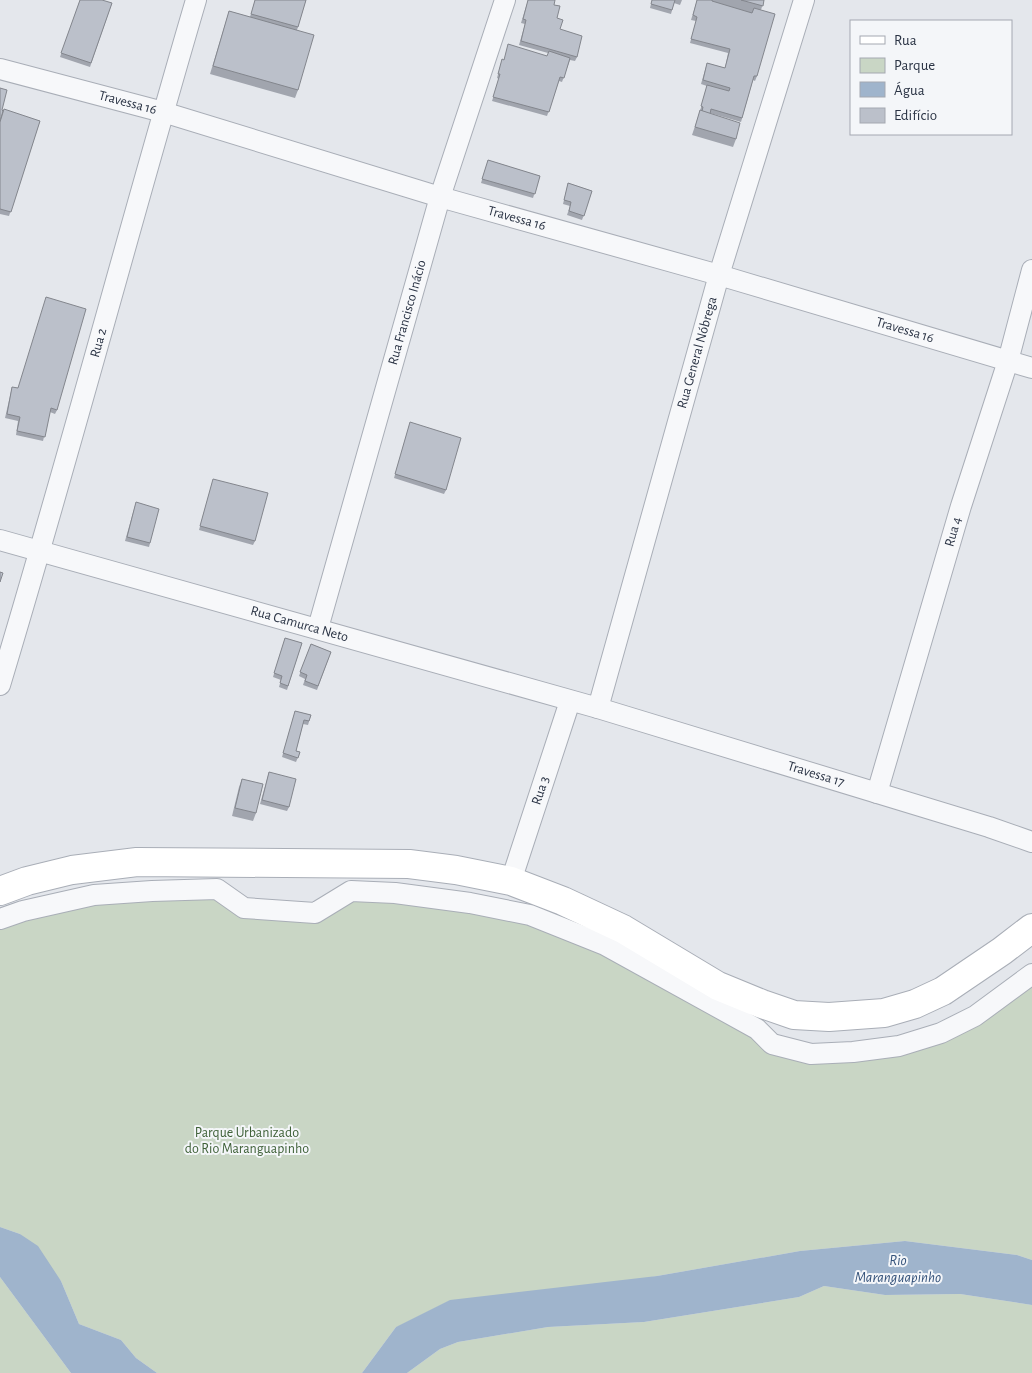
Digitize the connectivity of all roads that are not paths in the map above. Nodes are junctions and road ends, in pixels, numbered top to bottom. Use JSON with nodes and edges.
{"nodes":[{"id":1,"x":196,"y":0,"type":"edge"},
{"id":2,"x":506,"y":0,"type":"edge"},
{"id":3,"x":804,"y":0,"type":"edge"},
{"id":4,"x":0,"y":69,"type":"edge"},
{"id":5,"x":163,"y":112,"type":"junction"},
{"id":6,"x":440,"y":197,"type":"junction"},
{"id":7,"x":1032,"y":270,"type":"edge"},
{"id":8,"x":719,"y":275,"type":"junction"},
{"id":9,"x":1008,"y":361,"type":"junction"},
{"id":10,"x":1032,"y":368,"type":"edge"},
{"id":11,"x":0,"y":540,"type":"edge"},
{"id":12,"x":41,"y":550,"type":"junction"},
{"id":13,"x":318,"y":628,"type":"junction"},
{"id":14,"x":0,"y":685,"type":"edge"},
{"id":15,"x":570,"y":701,"type":"junction"},
{"id":16,"x":598,"y":708,"type":"junction"},
{"id":17,"x":877,"y":793,"type":"junction"},
{"id":18,"x":1032,"y":842,"type":"edge"},
{"id":19,"x":511,"y":881,"type":"junction"},
{"id":20,"x":0,"y":891,"type":"edge"},
{"id":21,"x":0,"y":919,"type":"edge"},
{"id":22,"x":1032,"y":928,"type":"edge"},
{"id":23,"x":1032,"y":974,"type":"edge"}],
"edges":[{"from":1,"to":5,"type":"street","name":"Rua 2"},
{"from":2,"to":6,"type":"street","name":"Rua Francisco Inácio"},
{"from":3,"to":8,"type":"street","name":"Rua General Nóbrega"},
{"from":4,"to":5,"type":"street","name":"Travessa 16"},
{"from":5,"to":6,"type":"street","name":"Travessa 16"},
{"from":5,"to":12,"type":"street","name":"Rua 2"},
{"from":6,"to":8,"type":"street","name":"Travessa 16"},
{"from":6,"to":13,"type":"street","name":"Rua Francisco Inácio"},
{"from":7,"to":9,"type":"street","name":"Rua 4"},
{"from":8,"to":9,"type":"street","name":"Travessa 16"},
{"from":8,"to":16,"type":"street","name":"Rua General Nóbrega"},
{"from":9,"to":10,"type":"street","name":"Travessa 16"},
{"from":9,"to":17,"type":"street","name":"Rua 4"},
{"from":11,"to":12,"type":"street","name":"Rua Camurca Neto"},
{"from":12,"to":13,"type":"street","name":"Rua Camurca Neto"},
{"from":12,"to":14,"type":"street","name":"Rua 2"},
{"from":13,"to":15,"type":"street","name":"Rua Camurca Neto"},
{"from":15,"to":16,"type":"street","name":"Rua Camurca Neto"},
{"from":15,"to":19,"type":"street","name":"Rua 3"},
{"from":16,"to":17,"type":"street","name":"Travessa 17"},
{"from":17,"to":18,"type":"street","name":"Travessa 17"},
{"from":19,"to":20,"type":"main road"},
{"from":19,"to":22,"type":"main road"},
{"from":21,"to":23,"type":"street"}]}
